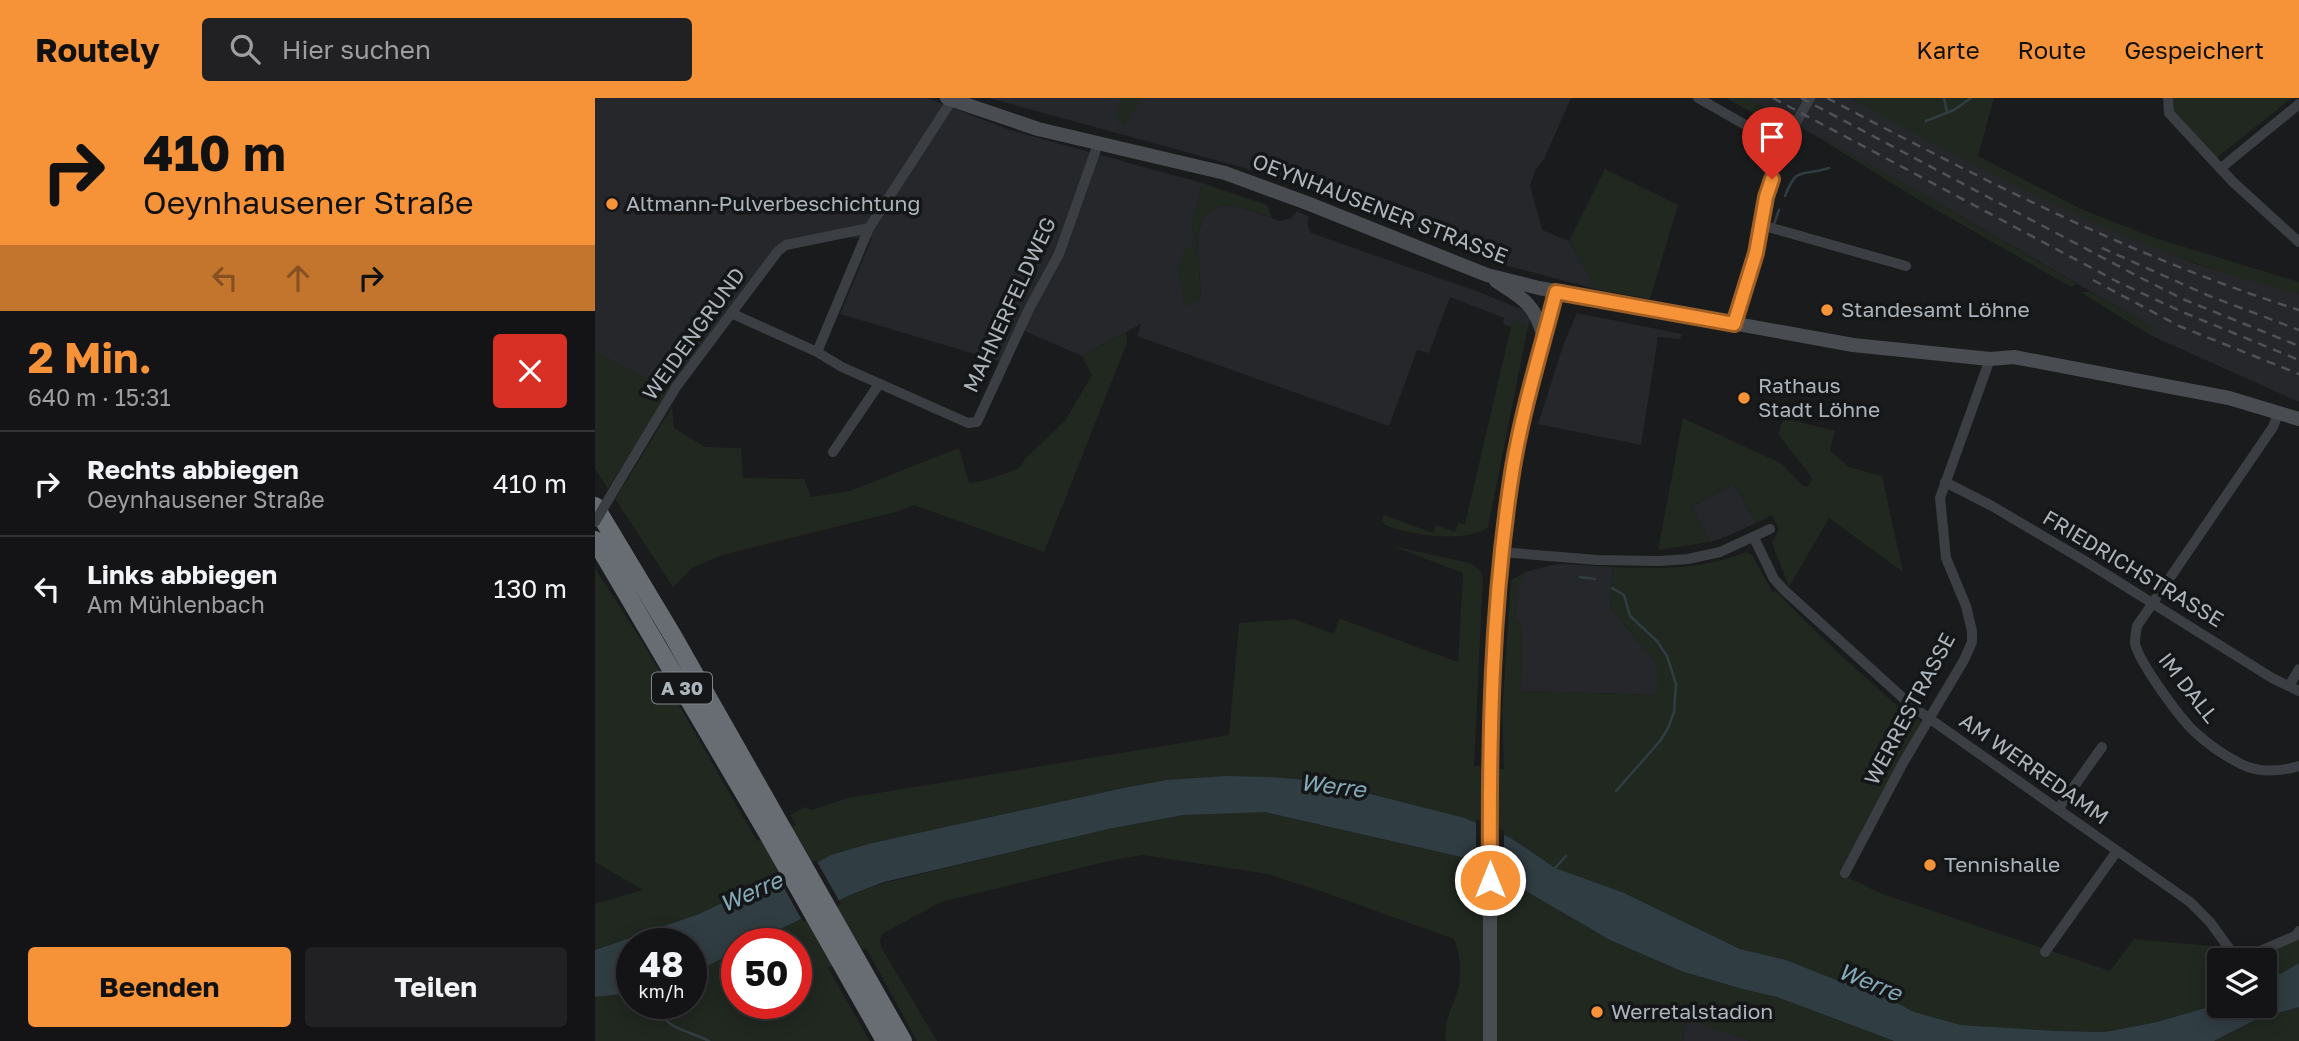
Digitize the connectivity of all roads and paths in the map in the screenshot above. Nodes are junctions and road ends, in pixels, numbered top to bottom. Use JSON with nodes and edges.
{"nodes":[{"id":1,"x":1698,"y":98,"type":"edge"},
{"id":2,"x":1810,"y":98,"type":"edge"},
{"id":3,"x":2168,"y":98,"type":"edge"},
{"id":4,"x":949,"y":99,"type":"edge"},
{"id":5,"x":2299,"y":104,"type":"edge"},
{"id":6,"x":1098,"y":144,"type":"junction"},
{"id":7,"x":1784,"y":147,"type":"junction"},
{"id":8,"x":2221,"y":167,"type":"junction"},
{"id":9,"x":1761,"y":225,"type":"junction"},
{"id":10,"x":869,"y":229,"type":"junction"},
{"id":11,"x":2299,"y":243,"type":"edge"},
{"id":12,"x":1906,"y":266,"type":"dead end"},
{"id":13,"x":1487,"y":275,"type":"junction"},
{"id":14,"x":1556,"y":292,"type":"junction"},
{"id":15,"x":731,"y":313,"type":"junction"},
{"id":16,"x":1734,"y":324,"type":"junction"},
{"id":17,"x":1544,"y":335,"type":"junction"},
{"id":18,"x":817,"y":352,"type":"junction"},
{"id":19,"x":1990,"y":359,"type":"junction"},
{"id":20,"x":879,"y":384,"type":"junction"},
{"id":21,"x":2279,"y":412,"type":"junction"},
{"id":22,"x":2299,"y":419,"type":"edge"},
{"id":23,"x":833,"y":452,"type":"dead end"},
{"id":24,"x":1945,"y":482,"type":"junction"},
{"id":25,"x":595,"y":506,"type":"edge"},
{"id":26,"x":595,"y":522,"type":"edge"},
{"id":27,"x":1770,"y":528,"type":"dead end"},
{"id":28,"x":1754,"y":538,"type":"junction"},
{"id":29,"x":595,"y":540,"type":"edge"},
{"id":30,"x":1501,"y":552,"type":"junction"},
{"id":31,"x":2153,"y":605,"type":"junction"},
{"id":32,"x":2299,"y":669,"type":"edge"},
{"id":33,"x":2294,"y":689,"type":"edge"},
{"id":34,"x":1929,"y":719,"type":"junction"},
{"id":35,"x":2102,"y":747,"type":"dead end"},
{"id":36,"x":2299,"y":766,"type":"edge"},
{"id":37,"x":2058,"y":809,"type":"junction"},
{"id":38,"x":776,"y":833,"type":"junction"},
{"id":39,"x":2117,"y":851,"type":"junction"},
{"id":40,"x":1845,"y":873,"type":"dead end"},
{"id":41,"x":2299,"y":931,"type":"edge"},
{"id":42,"x":2045,"y":952,"type":"dead end"},
{"id":43,"x":847,"y":958,"type":"junction"},
{"id":44,"x":1490,"y":1037,"type":"edge"},
{"id":45,"x":885,"y":1041,"type":"edge"},
{"id":46,"x":903,"y":1041,"type":"edge"}],
"edges":[{"from":1,"to":7,"type":"street"},
{"from":2,"to":7,"type":"street"},
{"from":3,"to":8,"type":"street"},
{"from":4,"to":6,"type":"main road","name":"OEYNHAUSENER STRASSE"},
{"from":4,"to":10,"type":"street"},
{"from":5,"to":8,"type":"street"},
{"from":6,"to":13,"type":"main road","name":"OEYNHAUSENER STRASSE"},
{"from":6,"to":20,"type":"street","name":"MAHNERFELDWEG"},
{"from":7,"to":9,"type":"street"},
{"from":8,"to":11,"type":"street"},
{"from":9,"to":12,"type":"street"},
{"from":9,"to":16,"type":"street"},
{"from":10,"to":15,"type":"street","name":"WEIDENGRUND"},
{"from":10,"to":18,"type":"street"},
{"from":13,"to":14,"type":"main road","name":"OEYNHAUSENER STRASSE"},
{"from":13,"to":17,"type":"main road"},
{"from":14,"to":16,"type":"main road","name":"OEYNHAUSENER STRASSE"},
{"from":14,"to":17,"type":"main road"},
{"from":15,"to":18,"type":"street","name":"MAHNERFELDWEG"},
{"from":15,"to":26,"type":"street","name":"WEIDENGRUND","bridge":true},
{"from":16,"to":19,"type":"main road","name":"OEYNHAUSENER STRASSE"},
{"from":17,"to":30,"type":"main road"},
{"from":18,"to":20,"type":"street","name":"MAHNERFELDWEG"},
{"from":19,"to":21,"type":"main road","name":"OEYNHAUSENER STRASSE"},
{"from":19,"to":24,"type":"street","name":"WERRESTRASSE"},
{"from":20,"to":23,"type":"street"},
{"from":21,"to":22,"type":"main road","name":"OEYNHAUSENER STRASSE"},
{"from":21,"to":31,"type":"street","name":"IM DALL"},
{"from":24,"to":31,"type":"street","name":"FRIEDRICHSTRASSE"},
{"from":24,"to":34,"type":"street","name":"WERRESTRASSE"},
{"from":25,"to":38,"type":"highway","number":"A 30"},
{"from":27,"to":28,"type":"street"},
{"from":28,"to":30,"type":"street"},
{"from":28,"to":34,"type":"street","name":"AM WERREDAMM"},
{"from":29,"to":38,"type":"highway","number":"A 30"},
{"from":30,"to":44,"type":"main road"},
{"from":31,"to":33,"type":"street","name":"FRIEDRICHSTRASSE"},
{"from":31,"to":36,"type":"street","name":"IM DALL"},
{"from":32,"to":33,"type":"street"},
{"from":34,"to":37,"type":"street","name":"AM WERREDAMM"},
{"from":34,"to":40,"type":"street","name":"WERRESTRASSE"},
{"from":35,"to":37,"type":"street"},
{"from":37,"to":39,"type":"street","name":"AM WERREDAMM"},
{"from":38,"to":43,"type":"highway","number":"A 30"},
{"from":39,"to":41,"type":"street","name":"AM WERREDAMM"},
{"from":39,"to":42,"type":"street","name":"AM WERREDAMM"},
{"from":43,"to":45,"type":"highway","number":"A 30"},
{"from":43,"to":46,"type":"highway","number":"A 30"}]}
